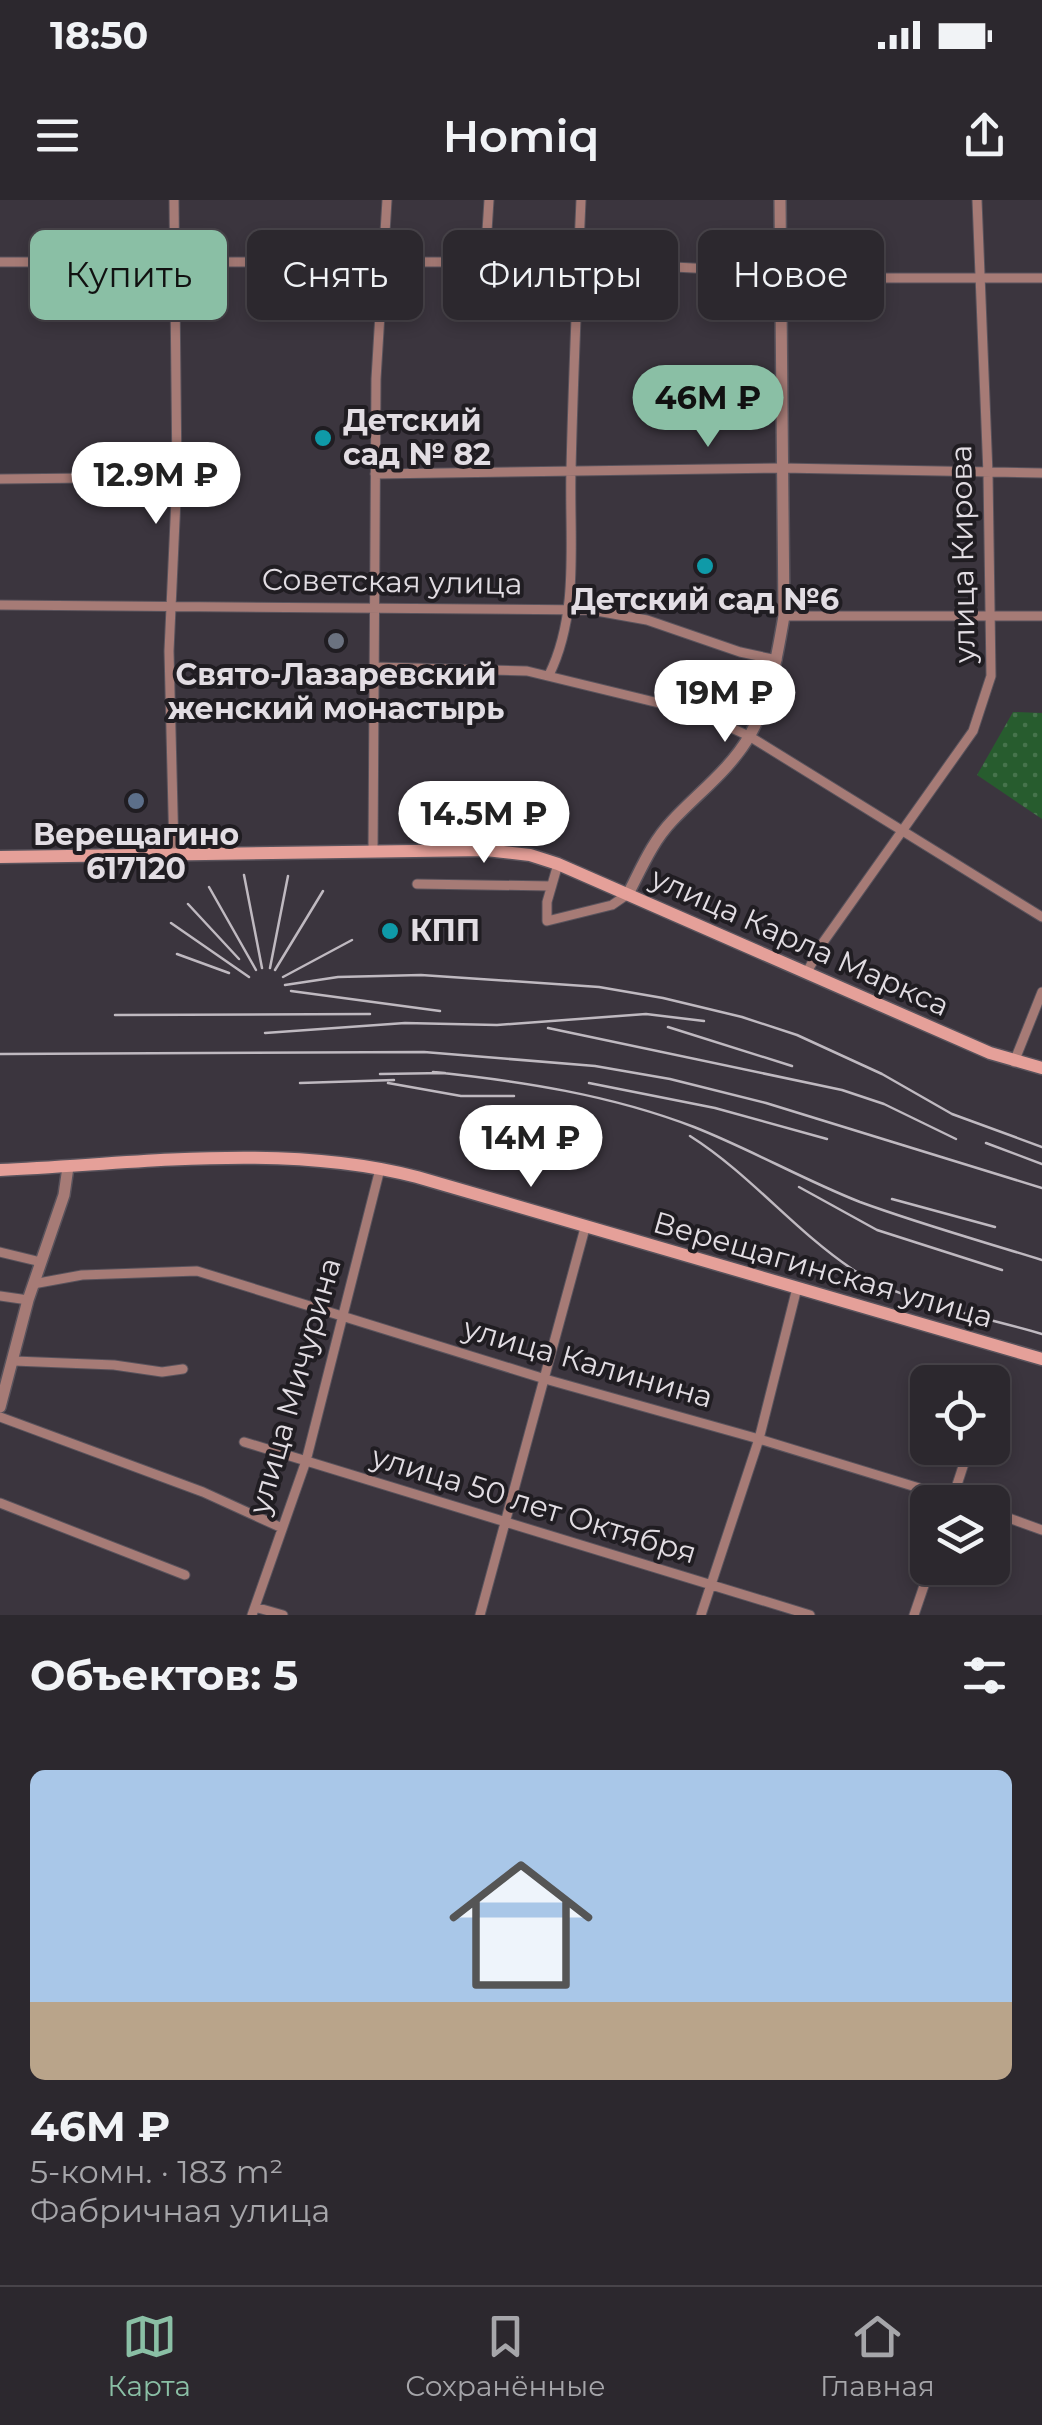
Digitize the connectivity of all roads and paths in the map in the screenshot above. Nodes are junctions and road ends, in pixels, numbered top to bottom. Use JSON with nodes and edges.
{"nodes":[{"id":1,"x":174,"y":200,"type":"edge"},
{"id":2,"x":387,"y":200,"type":"edge"},
{"id":3,"x":489,"y":200,"type":"edge"},
{"id":4,"x":581,"y":200,"type":"edge"},
{"id":5,"x":780,"y":200,"type":"edge"},
{"id":6,"x":977,"y":200,"type":"edge"},
{"id":7,"x":174,"y":230,"type":"edge"},
{"id":8,"x":386,"y":230,"type":"edge"},
{"id":9,"x":488,"y":230,"type":"edge"},
{"id":10,"x":580,"y":230,"type":"edge"},
{"id":11,"x":781,"y":230,"type":"edge"},
{"id":12,"x":0,"y":262,"type":"edge"},
{"id":13,"x":30,"y":262,"type":"edge"},
{"id":14,"x":884,"y":278,"type":"edge"},
{"id":15,"x":1042,"y":278,"type":"edge"},
{"id":16,"x":980,"y":279,"type":"junction"},
{"id":17,"x":175,"y":320,"type":"edge"},
{"id":18,"x":380,"y":320,"type":"edge"},
{"id":19,"x":577,"y":320,"type":"edge"},
{"id":20,"x":782,"y":320,"type":"edge"},
{"id":21,"x":782,"y":468,"type":"junction"},
{"id":22,"x":1042,"y":472,"type":"edge"},
{"id":23,"x":570,"y":473,"type":"junction"},
{"id":24,"x":375,"y":474,"type":"junction"},
{"id":25,"x":988,"y":474,"type":"junction"},
{"id":26,"x":177,"y":477,"type":"junction"},
{"id":27,"x":0,"y":479,"type":"edge"},
{"id":28,"x":0,"y":605,"type":"edge"},
{"id":29,"x":172,"y":606,"type":"junction"},
{"id":30,"x":375,"y":606,"type":"junction"},
{"id":31,"x":570,"y":609,"type":"junction"},
{"id":32,"x":991,"y":614,"type":"junction"},
{"id":33,"x":784,"y":616,"type":"junction"},
{"id":34,"x":1042,"y":616,"type":"edge"},
{"id":35,"x":776,"y":660,"type":"junction"},
{"id":36,"x":374,"y":667,"type":"junction"},
{"id":37,"x":549,"y":675,"type":"junction"},
{"id":38,"x":749,"y":736,"type":"junction"},
{"id":39,"x":903,"y":829,"type":"junction"},
{"id":40,"x":373,"y":851,"type":"junction"},
{"id":41,"x":174,"y":852,"type":"junction"},
{"id":42,"x":0,"y":857,"type":"edge"},
{"id":43,"x":558,"y":864,"type":"junction"},
{"id":44,"x":417,"y":884,"type":"dead end"},
{"id":45,"x":551,"y":886,"type":"junction"},
{"id":46,"x":628,"y":894,"type":"junction"},
{"id":47,"x":1042,"y":916,"type":"edge"},
{"id":48,"x":807,"y":972,"type":"junction"},
{"id":49,"x":1042,"y":992,"type":"edge"},
{"id":50,"x":1014,"y":1062,"type":"junction"},
{"id":51,"x":1042,"y":1068,"type":"edge"},
{"id":52,"x":68,"y":1167,"type":"junction"},
{"id":53,"x":380,"y":1169,"type":"junction"},
{"id":54,"x":0,"y":1170,"type":"edge"},
{"id":55,"x":585,"y":1228,"type":"junction"},
{"id":56,"x":0,"y":1252,"type":"edge"},
{"id":57,"x":42,"y":1262,"type":"junction"},
{"id":58,"x":33,"y":1284,"type":"junction"},
{"id":59,"x":797,"y":1288,"type":"junction"},
{"id":60,"x":0,"y":1296,"type":"edge"},
{"id":61,"x":28,"y":1300,"type":"junction"},
{"id":62,"x":345,"y":1316,"type":"junction"},
{"id":63,"x":1042,"y":1359,"type":"edge"},
{"id":64,"x":14,"y":1361,"type":"junction"},
{"id":65,"x":183,"y":1369,"type":"dead end"},
{"id":66,"x":545,"y":1379,"type":"junction"},
{"id":67,"x":0,"y":1407,"type":"edge"},
{"id":68,"x":0,"y":1417,"type":"edge"},
{"id":69,"x":759,"y":1439,"type":"junction"},
{"id":70,"x":244,"y":1442,"type":"dead end"},
{"id":71,"x":306,"y":1461,"type":"junction"},
{"id":72,"x":910,"y":1487,"type":"edge"},
{"id":73,"x":0,"y":1503,"type":"edge"},
{"id":74,"x":1010,"y":1518,"type":"edge"},
{"id":75,"x":507,"y":1522,"type":"junction"},
{"id":76,"x":282,"y":1528,"type":"junction"},
{"id":77,"x":1042,"y":1530,"type":"edge"},
{"id":78,"x":185,"y":1574,"type":"dead end"},
{"id":79,"x":924,"y":1585,"type":"edge"},
{"id":80,"x":710,"y":1586,"type":"junction"},
{"id":81,"x":253,"y":1611,"type":"edge"},
{"id":82,"x":283,"y":1615,"type":"edge"},
{"id":83,"x":480,"y":1615,"type":"edge"},
{"id":84,"x":701,"y":1615,"type":"edge"},
{"id":85,"x":810,"y":1615,"type":"edge"},
{"id":86,"x":914,"y":1615,"type":"edge"}],
"edges":[{"from":1,"to":7,"type":"street"},
{"from":2,"to":8,"type":"street"},
{"from":3,"to":9,"type":"street"},
{"from":4,"to":10,"type":"street"},
{"from":5,"to":11,"type":"street"},
{"from":6,"to":16,"type":"street","name":"улица Кирова"},
{"from":12,"to":13,"type":"street"},
{"from":14,"to":16,"type":"street"},
{"from":15,"to":16,"type":"street"},
{"from":16,"to":25,"type":"street","name":"улица Кирова"},
{"from":17,"to":26,"type":"street"},
{"from":18,"to":24,"type":"street"},
{"from":19,"to":23,"type":"street"},
{"from":20,"to":21,"type":"street"},
{"from":21,"to":23,"type":"street"},
{"from":21,"to":25,"type":"street"},
{"from":21,"to":33,"type":"street"},
{"from":22,"to":25,"type":"street"},
{"from":23,"to":24,"type":"street"},
{"from":23,"to":31,"type":"street"},
{"from":24,"to":30,"type":"street"},
{"from":25,"to":32,"type":"street","name":"улица Кирова"},
{"from":26,"to":27,"type":"street"},
{"from":26,"to":29,"type":"street"},
{"from":28,"to":29,"type":"street","name":"Советская улица"},
{"from":29,"to":30,"type":"street","name":"Советская улица"},
{"from":29,"to":41,"type":"street"},
{"from":30,"to":31,"type":"street","name":"Советская улица"},
{"from":30,"to":36,"type":"street"},
{"from":31,"to":35,"type":"street","name":"Советская улица"},
{"from":31,"to":37,"type":"street"},
{"from":32,"to":33,"type":"street"},
{"from":32,"to":34,"type":"street"},
{"from":32,"to":39,"type":"street","name":"улица Кирова"},
{"from":33,"to":35,"type":"street"},
{"from":35,"to":38,"type":"street"},
{"from":36,"to":37,"type":"street"},
{"from":36,"to":40,"type":"street"},
{"from":37,"to":38,"type":"street"},
{"from":38,"to":39,"type":"street"},
{"from":38,"to":46,"type":"street"},
{"from":39,"to":47,"type":"street"},
{"from":39,"to":48,"type":"street","name":"улица Кирова"},
{"from":40,"to":41,"type":"main road","name":"улица Карла Маркса"},
{"from":40,"to":43,"type":"main road","name":"улица Карла Маркса"},
{"from":41,"to":42,"type":"main road","name":"улица Карла Маркса"},
{"from":43,"to":45,"type":"street"},
{"from":43,"to":46,"type":"main road","name":"улица Карла Маркса"},
{"from":44,"to":45,"type":"street"},
{"from":45,"to":46,"type":"street"},
{"from":46,"to":48,"type":"main road","name":"улица Карла Маркса"},
{"from":48,"to":50,"type":"main road","name":"улица Карла Маркса"},
{"from":49,"to":50,"type":"street"},
{"from":50,"to":51,"type":"main road","name":"улица Карла Маркса"},
{"from":52,"to":53,"type":"main road","name":"Верещагинская улица"},
{"from":52,"to":54,"type":"main road","name":"Верещагинская улица"},
{"from":52,"to":57,"type":"street"},
{"from":53,"to":55,"type":"main road","name":"Верещагинская улица"},
{"from":53,"to":62,"type":"street","name":"улица Мичурина"},
{"from":55,"to":59,"type":"main road","name":"Верещагинская улица"},
{"from":55,"to":66,"type":"street"},
{"from":56,"to":57,"type":"street"},
{"from":57,"to":58,"type":"street"},
{"from":58,"to":61,"type":"street"},
{"from":58,"to":62,"type":"street","name":"улица Калинина"},
{"from":59,"to":63,"type":"main road","name":"Верещагинская улица"},
{"from":59,"to":69,"type":"street"},
{"from":60,"to":61,"type":"street"},
{"from":61,"to":64,"type":"street"},
{"from":62,"to":66,"type":"street","name":"улица Калинина"},
{"from":62,"to":71,"type":"street","name":"улица Мичурина"},
{"from":64,"to":65,"type":"street"},
{"from":64,"to":67,"type":"street"},
{"from":66,"to":69,"type":"street","name":"улица Калинина"},
{"from":66,"to":75,"type":"street"},
{"from":68,"to":76,"type":"street"},
{"from":69,"to":72,"type":"street","name":"улица Калинина"},
{"from":69,"to":80,"type":"street"},
{"from":70,"to":71,"type":"street","name":"улица 50 лет Октября"},
{"from":71,"to":75,"type":"street","name":"улица 50 лет Октября"},
{"from":71,"to":76,"type":"street","name":"улица Мичурина"},
{"from":73,"to":78,"type":"street"},
{"from":74,"to":77,"type":"street"},
{"from":75,"to":80,"type":"street","name":"улица 50 лет Октября"},
{"from":75,"to":83,"type":"street"},
{"from":76,"to":81,"type":"street","name":"улица Мичурина"},
{"from":79,"to":86,"type":"street"},
{"from":80,"to":84,"type":"street"},
{"from":80,"to":85,"type":"street","name":"улица 50 лет Октября"},
{"from":81,"to":82,"type":"street"}]}
